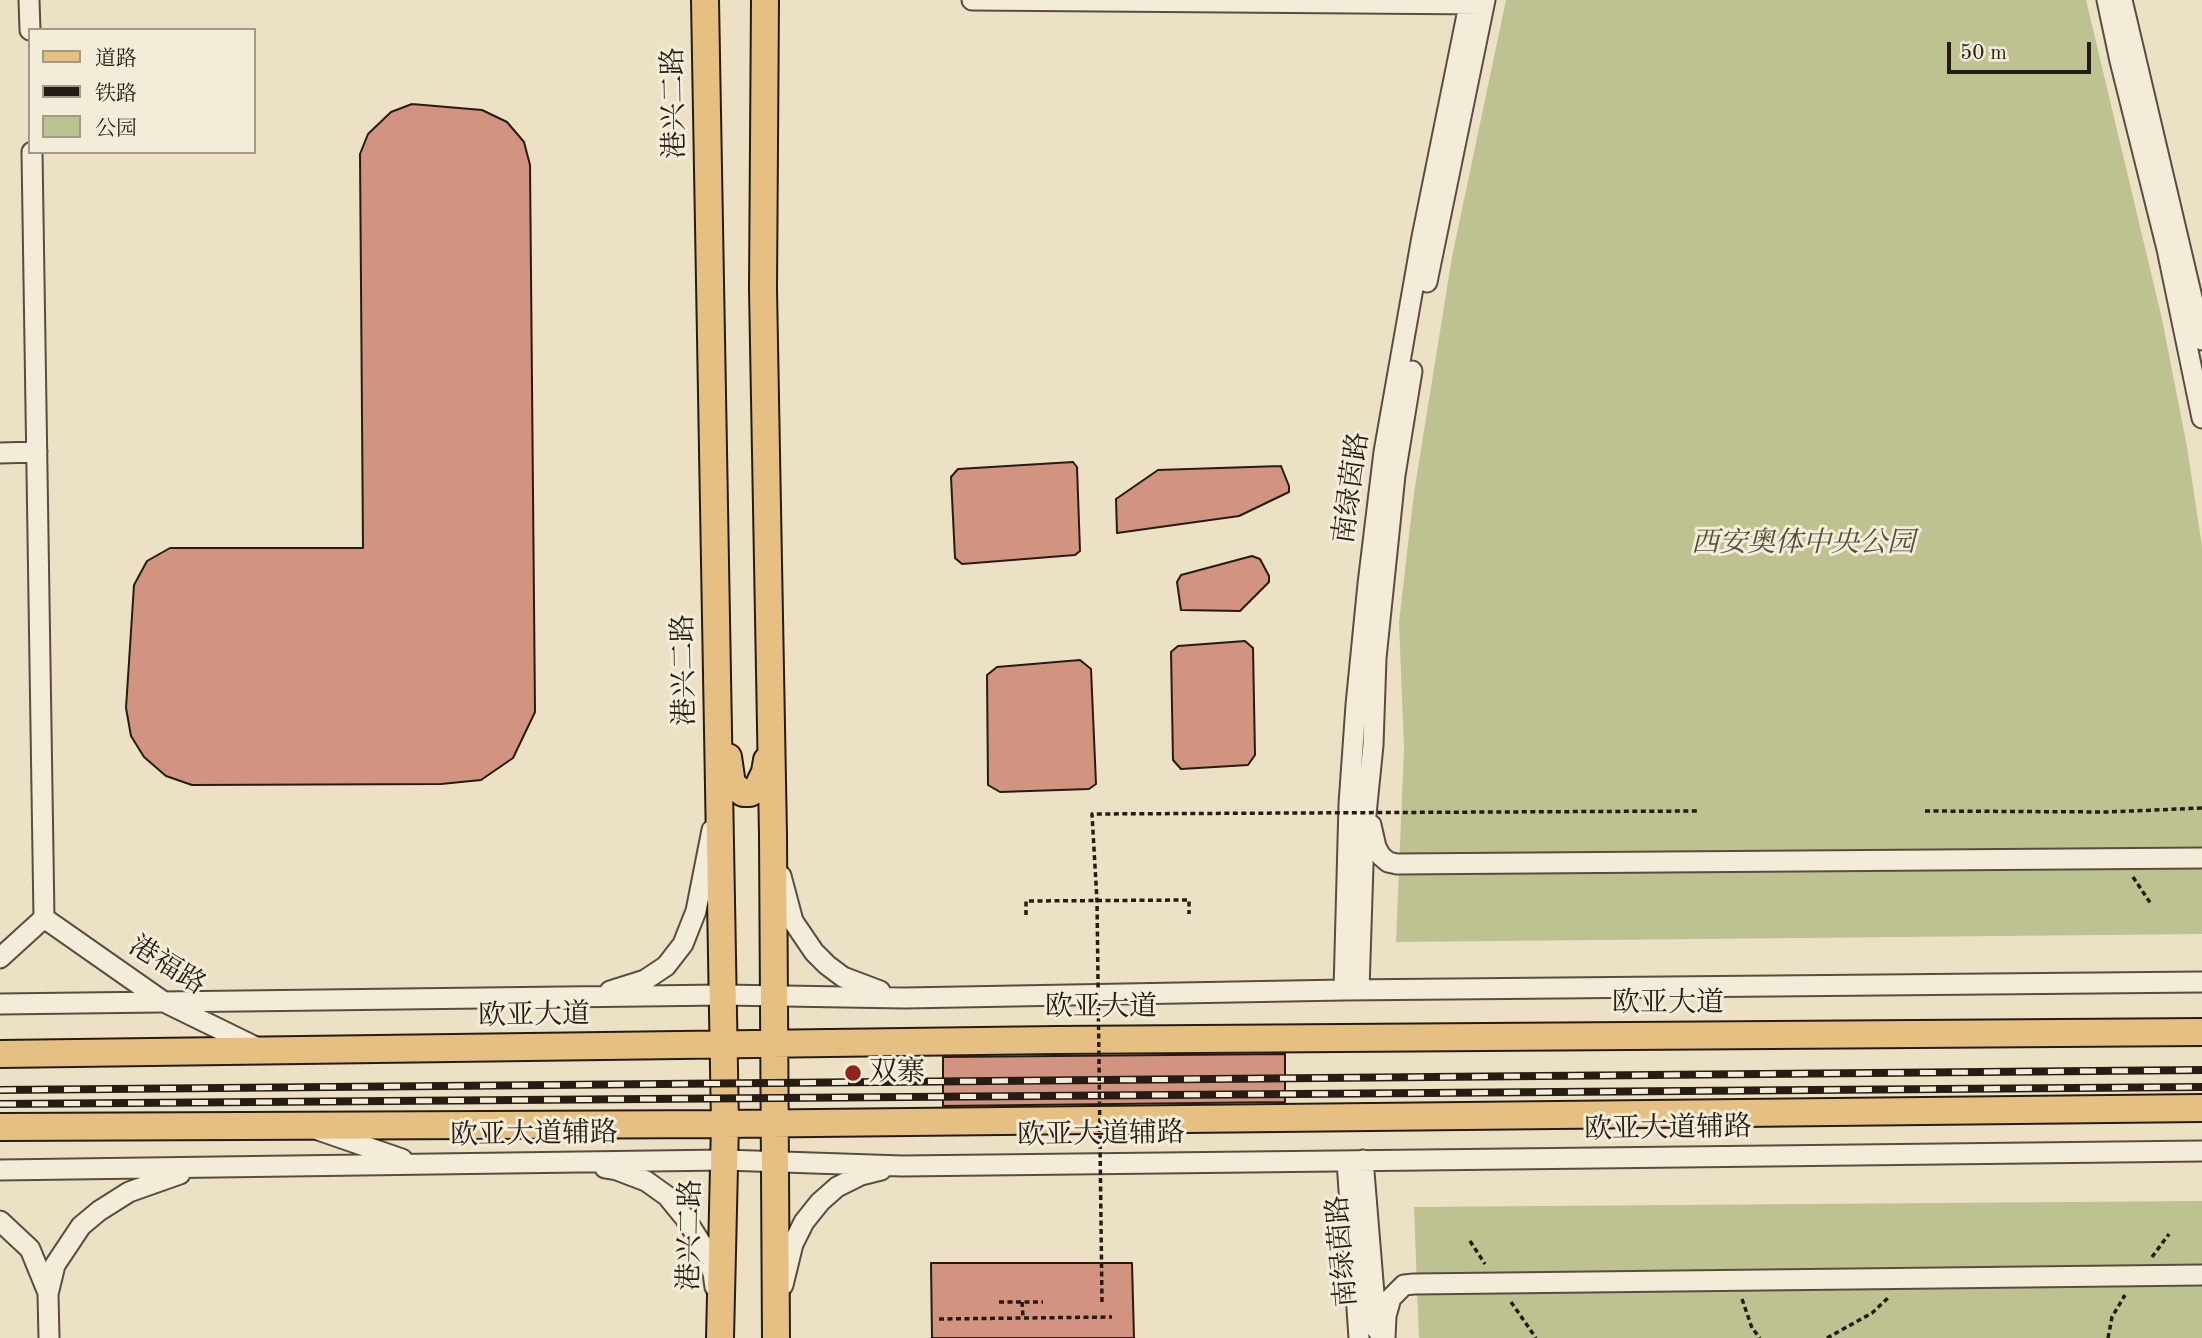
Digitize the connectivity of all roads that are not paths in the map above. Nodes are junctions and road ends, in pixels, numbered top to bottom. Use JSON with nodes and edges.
{"nodes":[{"id":1,"x":29,"y":0,"type":"edge"},
{"id":2,"x":705,"y":0,"type":"edge"},
{"id":3,"x":765,"y":0,"type":"edge"},
{"id":4,"x":972,"y":0,"type":"edge"},
{"id":5,"x":2107,"y":0,"type":"edge"},
{"id":6,"x":2122,"y":0,"type":"edge"},
{"id":7,"x":1405,"y":1,"type":"edge"},
{"id":8,"x":1477,"y":2,"type":"edge"},
{"id":9,"x":30,"y":28,"type":"edge"},
{"id":10,"x":32,"y":154,"type":"edge"},
{"id":11,"x":2202,"y":340,"type":"edge"},
{"id":12,"x":2202,"y":418,"type":"edge"},
{"id":13,"x":37,"y":452,"type":"junction"},
{"id":14,"x":0,"y":453,"type":"edge"},
{"id":15,"x":717,"y":686,"type":"junction"},
{"id":16,"x":770,"y":738,"type":"junction"},
{"id":17,"x":719,"y":784,"type":"junction"},
{"id":18,"x":1369,"y":785,"type":"junction"},
{"id":19,"x":773,"y":835,"type":"junction"},
{"id":20,"x":2202,"y":858,"type":"edge"},
{"id":21,"x":44,"y":918,"type":"junction"},
{"id":22,"x":0,"y":958,"type":"edge"},
{"id":23,"x":2202,"y":982,"type":"edge"},
{"id":24,"x":1351,"y":990,"type":"junction"},
{"id":25,"x":723,"y":995,"type":"junction"},
{"id":26,"x":773,"y":995,"type":"junction"},
{"id":27,"x":571,"y":997,"type":"junction"},
{"id":28,"x":905,"y":998,"type":"junction"},
{"id":29,"x":164,"y":1002,"type":"junction"},
{"id":30,"x":0,"y":1004,"type":"edge"},
{"id":31,"x":2202,"y":1032,"type":"edge"},
{"id":32,"x":723,"y":1044,"type":"junction"},
{"id":33,"x":773,"y":1044,"type":"junction"},
{"id":34,"x":266,"y":1052,"type":"junction"},
{"id":35,"x":0,"y":1054,"type":"edge"},
{"id":36,"x":2202,"y":1108,"type":"edge"},
{"id":37,"x":774,"y":1123,"type":"junction"},
{"id":38,"x":725,"y":1124,"type":"junction"},
{"id":39,"x":304,"y":1125,"type":"junction"},
{"id":40,"x":0,"y":1127,"type":"edge"},
{"id":41,"x":2202,"y":1151,"type":"edge"},
{"id":42,"x":724,"y":1160,"type":"junction"},
{"id":43,"x":1355,"y":1160,"type":"junction"},
{"id":44,"x":774,"y":1161,"type":"junction"},
{"id":45,"x":566,"y":1162,"type":"junction"},
{"id":46,"x":417,"y":1165,"type":"junction"},
{"id":47,"x":902,"y":1166,"type":"junction"},
{"id":48,"x":204,"y":1167,"type":"junction"},
{"id":49,"x":0,"y":1170,"type":"edge"},
{"id":50,"x":0,"y":1221,"type":"edge"},
{"id":51,"x":2202,"y":1275,"type":"edge"},
{"id":52,"x":48,"y":1294,"type":"junction"},
{"id":53,"x":49,"y":1338,"type":"edge"},
{"id":54,"x":720,"y":1338,"type":"edge"},
{"id":55,"x":776,"y":1338,"type":"edge"},
{"id":56,"x":1359,"y":1338,"type":"edge"},
{"id":57,"x":1378,"y":1338,"type":"edge"},
{"id":58,"x":1385,"y":1338,"type":"edge"}],
"edges":[{"from":1,"to":9,"type":"street"},
{"from":2,"to":15,"type":"main road","name":"港兴二路"},
{"from":3,"to":16,"type":"main road"},
{"from":4,"to":7,"type":"street"},
{"from":5,"to":12,"type":"street"},
{"from":6,"to":11,"type":"street"},
{"from":7,"to":8,"type":"street"},
{"from":8,"to":18,"type":"street","name":"南绿茵路"},
{"from":8,"to":24,"type":"street","name":"南绿茵路"},
{"from":10,"to":13,"type":"street"},
{"from":13,"to":14,"type":"street"},
{"from":13,"to":21,"type":"street"},
{"from":15,"to":16,"type":"main road"},
{"from":15,"to":17,"type":"main road","name":"港兴二路"},
{"from":16,"to":19,"type":"main road"},
{"from":17,"to":25,"type":"main road","name":"港兴二路"},
{"from":17,"to":27,"type":"street"},
{"from":18,"to":20,"type":"street"},
{"from":18,"to":24,"type":"street","name":"南绿茵路"},
{"from":19,"to":26,"type":"main road"},
{"from":19,"to":28,"type":"street"},
{"from":21,"to":22,"type":"street"},
{"from":21,"to":29,"type":"street","name":"港福路"},
{"from":23,"to":24,"type":"street"},
{"from":24,"to":28,"type":"street"},
{"from":25,"to":26,"type":"street"},
{"from":25,"to":27,"type":"street"},
{"from":25,"to":32,"type":"main road","name":"港兴二路"},
{"from":26,"to":28,"type":"street"},
{"from":26,"to":33,"type":"main road"},
{"from":27,"to":29,"type":"street"},
{"from":29,"to":30,"type":"street"},
{"from":29,"to":34,"type":"street","name":"港福路"},
{"from":31,"to":33,"type":"main road","name":"欧亚大道"},
{"from":32,"to":33,"type":"main road","name":"欧亚大道"},
{"from":32,"to":34,"type":"main road","name":"欧亚大道"},
{"from":32,"to":38,"type":"main road","name":"港兴二路"},
{"from":33,"to":37,"type":"main road"},
{"from":34,"to":35,"type":"main road","name":"欧亚大道"},
{"from":36,"to":37,"type":"main road"},
{"from":37,"to":38,"type":"main road"},
{"from":37,"to":44,"type":"main road"},
{"from":38,"to":39,"type":"main road"},
{"from":38,"to":42,"type":"main road","name":"港兴二路"},
{"from":39,"to":40,"type":"main road"},
{"from":39,"to":46,"type":"street"},
{"from":41,"to":43,"type":"street","name":"欧亚大道辅路"},
{"from":42,"to":44,"type":"street","name":"欧亚大道辅路"},
{"from":42,"to":45,"type":"street","name":"欧亚大道辅路"},
{"from":42,"to":54,"type":"main road","name":"港兴二路"},
{"from":43,"to":47,"type":"street","name":"欧亚大道辅路"},
{"from":43,"to":56,"type":"street","name":"南绿茵路"},
{"from":43,"to":57,"type":"street","name":"南绿茵路"},
{"from":44,"to":47,"type":"street","name":"欧亚大道辅路"},
{"from":44,"to":55,"type":"main road"},
{"from":45,"to":46,"type":"street","name":"欧亚大道辅路"},
{"from":45,"to":54,"type":"street"},
{"from":46,"to":48,"type":"street","name":"欧亚大道辅路"},
{"from":47,"to":55,"type":"street"},
{"from":48,"to":49,"type":"street","name":"欧亚大道辅路"},
{"from":48,"to":52,"type":"street"},
{"from":50,"to":52,"type":"street"},
{"from":51,"to":58,"type":"street"},
{"from":52,"to":53,"type":"street"}]}
